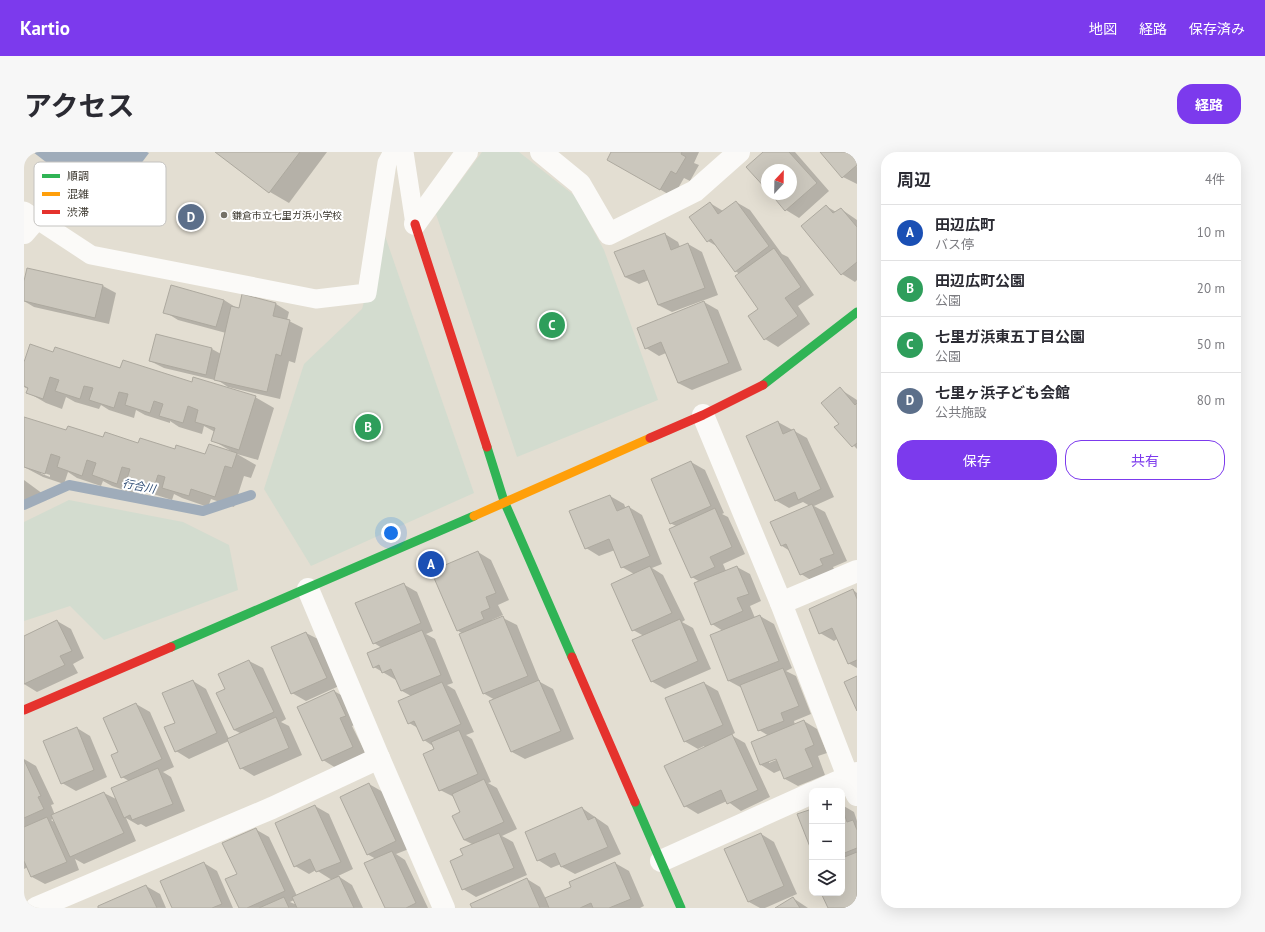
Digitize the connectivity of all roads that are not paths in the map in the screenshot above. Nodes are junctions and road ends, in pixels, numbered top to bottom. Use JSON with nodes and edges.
{"nodes":[{"id":1,"x":393,"y":152,"type":"edge"},
{"id":2,"x":404,"y":152,"type":"edge"},
{"id":3,"x":467,"y":152,"type":"edge"},
{"id":4,"x":541,"y":152,"type":"edge"},
{"id":5,"x":739,"y":152,"type":"edge"},
{"id":6,"x":415,"y":224,"type":"junction"},
{"id":7,"x":37,"y":226,"type":"edge"},
{"id":8,"x":857,"y":312,"type":"edge"},
{"id":9,"x":703,"y":415,"type":"junction"},
{"id":10,"x":504,"y":501,"type":"junction"},
{"id":11,"x":857,"y":571,"type":"edge"},
{"id":12,"x":308,"y":589,"type":"junction"},
{"id":13,"x":781,"y":603,"type":"junction"},
{"id":14,"x":24,"y":710,"type":"edge"},
{"id":15,"x":379,"y":758,"type":"junction"},
{"id":16,"x":854,"y":782,"type":"edge"},
{"id":17,"x":829,"y":788,"type":"edge"},
{"id":18,"x":809,"y":794,"type":"edge"},
{"id":19,"x":660,"y":861,"type":"junction"},
{"id":20,"x":36,"y":908,"type":"edge"},
{"id":21,"x":444,"y":908,"type":"edge"},
{"id":22,"x":681,"y":908,"type":"edge"}],
"edges":[{"from":1,"to":7,"type":"lane"},
{"from":2,"to":6,"type":"lane"},
{"from":3,"to":6,"type":"street"},
{"from":4,"to":5,"type":"street"},
{"from":6,"to":10,"type":"street"},
{"from":8,"to":9,"type":"street"},
{"from":9,"to":10,"type":"street"},
{"from":9,"to":13,"type":"street"},
{"from":10,"to":12,"type":"street"},
{"from":10,"to":19,"type":"street"},
{"from":11,"to":13,"type":"street"},
{"from":12,"to":14,"type":"street"},
{"from":12,"to":15,"type":"street"},
{"from":13,"to":16,"type":"street"},
{"from":15,"to":20,"type":"street"},
{"from":15,"to":21,"type":"street"},
{"from":16,"to":17,"type":"street"},
{"from":18,"to":19,"type":"street"},
{"from":19,"to":22,"type":"street"}]}
